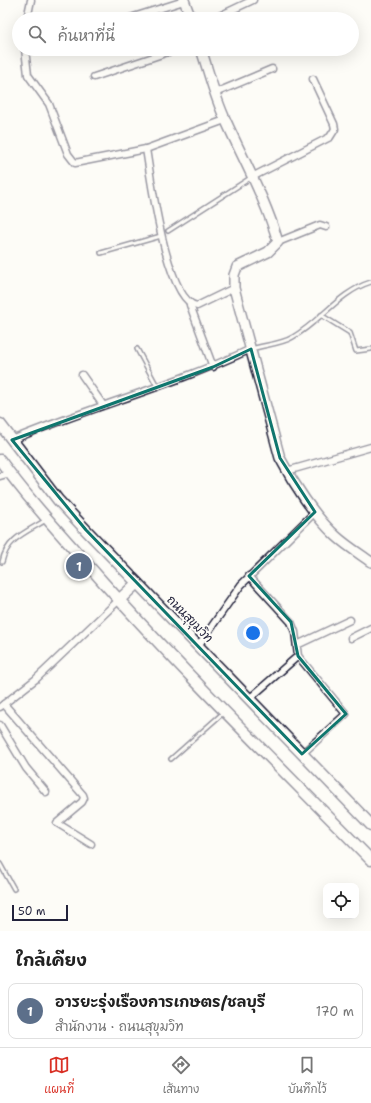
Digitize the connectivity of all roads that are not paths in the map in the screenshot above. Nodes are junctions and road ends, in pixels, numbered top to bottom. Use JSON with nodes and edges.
{"nodes":[{"id":1,"x":31,"y":0,"type":"edge"},
{"id":2,"x":184,"y":0,"type":"edge"},
{"id":3,"x":253,"y":0,"type":"edge"},
{"id":4,"x":28,"y":12,"type":"edge"},
{"id":5,"x":148,"y":12,"type":"edge"},
{"id":6,"x":188,"y":12,"type":"edge"},
{"id":7,"x":228,"y":12,"type":"edge"},
{"id":8,"x":26,"y":56,"type":"edge"},
{"id":9,"x":157,"y":56,"type":"edge"},
{"id":10,"x":203,"y":56,"type":"edge"},
{"id":11,"x":272,"y":69,"type":"dead end"},
{"id":12,"x":94,"y":77,"type":"dead end"},
{"id":13,"x":313,"y":79,"type":"dead end"},
{"id":14,"x":215,"y":93,"type":"junction"},
{"id":15,"x":225,"y":120,"type":"junction"},
{"id":16,"x":146,"y":149,"type":"junction"},
{"id":17,"x":252,"y":177,"type":"junction"},
{"id":18,"x":326,"y":227,"type":"dead end"},
{"id":19,"x":168,"y":231,"type":"dead end"},
{"id":20,"x":162,"y":236,"type":"junction"},
{"id":21,"x":278,"y":242,"type":"junction"},
{"id":22,"x":102,"y":253,"type":"dead end"},
{"id":23,"x":371,"y":282,"type":"edge"},
{"id":24,"x":234,"y":288,"type":"junction"},
{"id":25,"x":190,"y":305,"type":"junction"},
{"id":26,"x":321,"y":315,"type":"junction"},
{"id":27,"x":137,"y":349,"type":"dead end"},
{"id":28,"x":251,"y":349,"type":"junction"},
{"id":29,"x":371,"y":349,"type":"edge"},
{"id":30,"x":213,"y":367,"type":"junction"},
{"id":31,"x":82,"y":375,"type":"dead end"},
{"id":32,"x":157,"y":386,"type":"junction"},
{"id":33,"x":103,"y":406,"type":"junction"},
{"id":34,"x":0,"y":424,"type":"edge"},
{"id":35,"x":12,"y":440,"type":"junction"},
{"id":36,"x":371,"y":447,"type":"edge"},
{"id":37,"x":0,"y":460,"type":"edge"},
{"id":38,"x":286,"y":471,"type":"junction"},
{"id":39,"x":5,"y":475,"type":"edge"},
{"id":40,"x":315,"y":512,"type":"junction"},
{"id":41,"x":48,"y":520,"type":"junction"},
{"id":42,"x":2,"y":562,"type":"dead end"},
{"id":43,"x":371,"y":562,"type":"edge"},
{"id":44,"x":249,"y":576,"type":"junction"},
{"id":45,"x":137,"y":583,"type":"junction"},
{"id":46,"x":119,"y":600,"type":"junction"},
{"id":47,"x":350,"y":620,"type":"dead end"},
{"id":48,"x":371,"y":628,"type":"edge"},
{"id":49,"x":351,"y":638,"type":"dead end"},
{"id":50,"x":297,"y":645,"type":"junction"},
{"id":51,"x":198,"y":646,"type":"junction"},
{"id":52,"x":298,"y":656,"type":"junction"},
{"id":53,"x":250,"y":699,"type":"junction"},
{"id":54,"x":2,"y":705,"type":"edge"},
{"id":55,"x":225,"y":712,"type":"junction"},
{"id":56,"x":0,"y":725,"type":"edge"},
{"id":57,"x":302,"y":754,"type":"junction"},
{"id":58,"x":171,"y":759,"type":"dead end"},
{"id":59,"x":46,"y":792,"type":"dead end"},
{"id":60,"x":371,"y":825,"type":"edge"},
{"id":61,"x":91,"y":844,"type":"dead end"},
{"id":62,"x":371,"y":860,"type":"edge"},
{"id":63,"x":0,"y":864,"type":"edge"},
{"id":64,"x":14,"y":889,"type":"dead end"}],
"edges":[{"from":1,"to":4,"type":"street"},
{"from":2,"to":5,"type":"street"},
{"from":2,"to":6,"type":"street"},
{"from":3,"to":7,"type":"street"},
{"from":8,"to":16,"type":"street"},
{"from":9,"to":12,"type":"street"},
{"from":10,"to":14,"type":"street"},
{"from":11,"to":14,"type":"street"},
{"from":13,"to":17,"type":"street"},
{"from":14,"to":15,"type":"street"},
{"from":15,"to":16,"type":"street"},
{"from":15,"to":17,"type":"street"},
{"from":16,"to":20,"type":"street"},
{"from":17,"to":19,"type":"lane"},
{"from":17,"to":21,"type":"street"},
{"from":18,"to":21,"type":"street"},
{"from":20,"to":22,"type":"lane"},
{"from":20,"to":25,"type":"street"},
{"from":21,"to":24,"type":"street"},
{"from":23,"to":26,"type":"lane"},
{"from":24,"to":25,"type":"street"},
{"from":24,"to":28,"type":"street"},
{"from":25,"to":30,"type":"street"},
{"from":26,"to":28,"type":"lane"},
{"from":26,"to":29,"type":"lane"},
{"from":27,"to":32,"type":"lane"},
{"from":28,"to":30,"type":"street"},
{"from":28,"to":38,"type":"street"},
{"from":30,"to":32,"type":"street"},
{"from":31,"to":33,"type":"street"},
{"from":32,"to":33,"type":"street"},
{"from":33,"to":35,"type":"street"},
{"from":34,"to":35,"type":"main road","name":"ถนนสุขุมวิท"},
{"from":35,"to":45,"type":"main road","name":"ถนนสุขุมวิท"},
{"from":36,"to":38,"type":"street"},
{"from":37,"to":39,"type":"main road"},
{"from":38,"to":40,"type":"street"},
{"from":39,"to":41,"type":"main road"},
{"from":40,"to":43,"type":"street"},
{"from":40,"to":44,"type":"street"},
{"from":41,"to":42,"type":"lane"},
{"from":41,"to":46,"type":"main road"},
{"from":44,"to":50,"type":"street"},
{"from":44,"to":51,"type":"street"},
{"from":45,"to":46,"type":"main road"},
{"from":45,"to":51,"type":"main road","name":"ถนนสุขุมวิท"},
{"from":46,"to":54,"type":"street"},
{"from":46,"to":55,"type":"main road"},
{"from":47,"to":50,"type":"street"},
{"from":48,"to":49,"type":"street"},
{"from":50,"to":52,"type":"street"},
{"from":51,"to":53,"type":"main road","name":"ถนนสุขุมวิท"},
{"from":52,"to":53,"type":"street"},
{"from":52,"to":57,"type":"street"},
{"from":53,"to":57,"type":"main road","name":"ถนนสุขุมวิท"},
{"from":54,"to":61,"type":"street"},
{"from":55,"to":58,"type":"lane"},
{"from":55,"to":62,"type":"main road"},
{"from":56,"to":59,"type":"street"},
{"from":57,"to":60,"type":"main road","name":"ถนนสุขุมวิท"},
{"from":63,"to":64,"type":"lane"}]}
